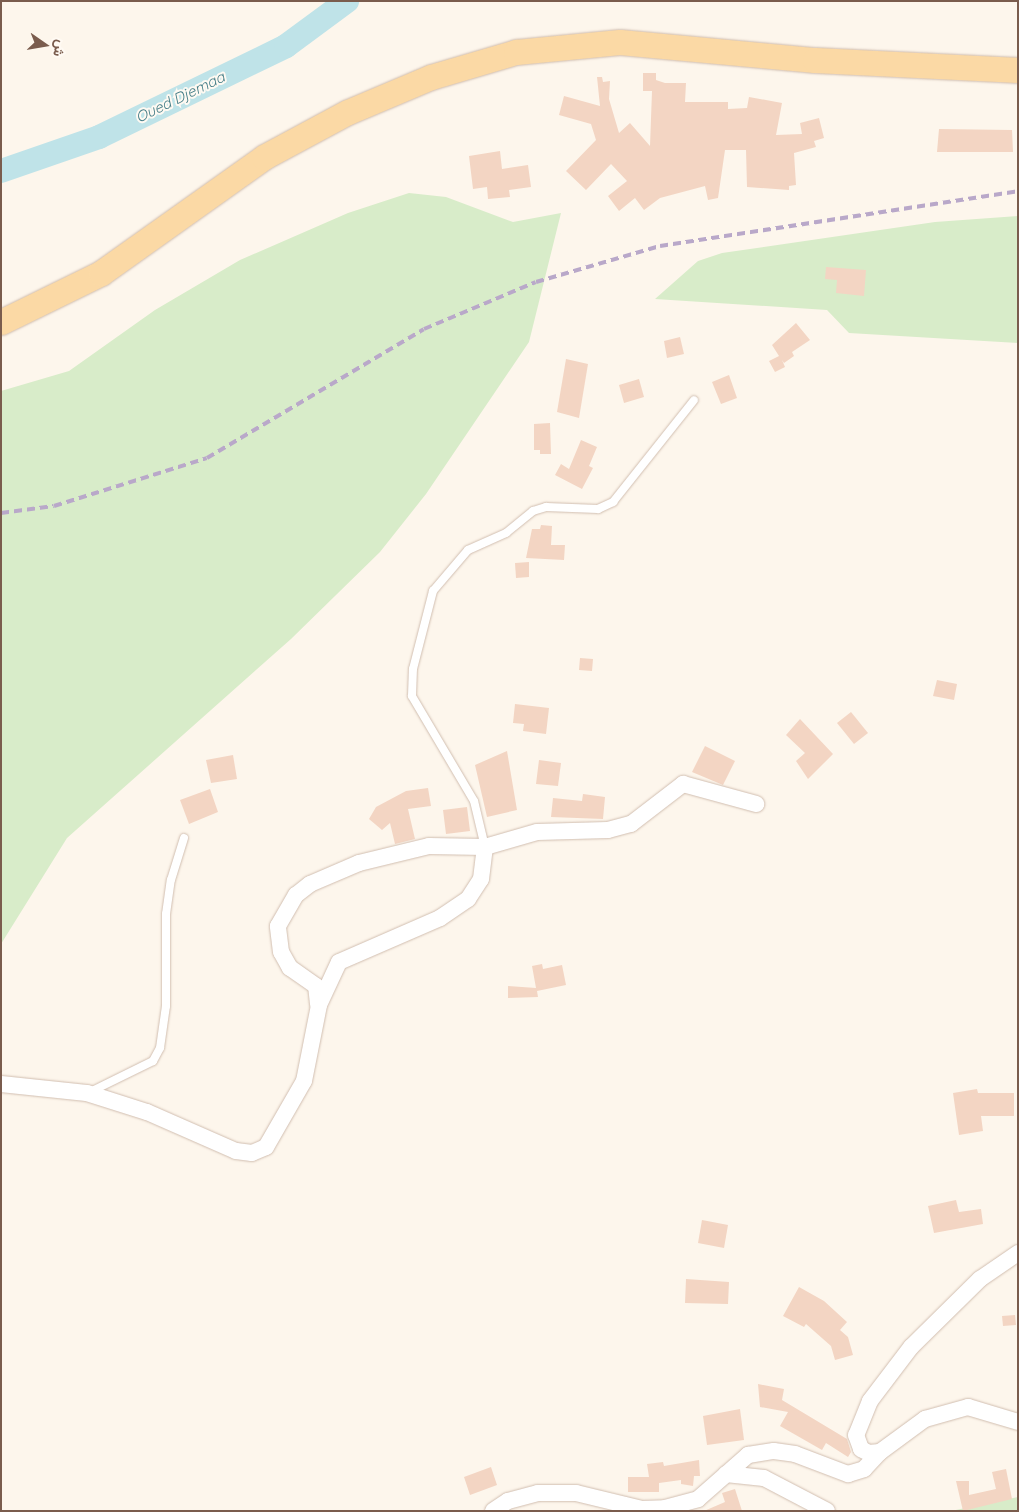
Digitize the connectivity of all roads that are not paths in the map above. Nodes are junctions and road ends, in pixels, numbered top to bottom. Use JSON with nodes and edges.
{"nodes":[{"id":1,"x":1018,"y":70,"type":"edge"},
{"id":2,"x":1,"y":322,"type":"edge"},
{"id":3,"x":694,"y":400,"type":"dead end"},
{"id":4,"x":756,"y":804,"type":"dead end"},
{"id":5,"x":184,"y":838,"type":"dead end"},
{"id":6,"x":484,"y":847,"type":"junction"},
{"id":7,"x":318,"y":1005,"type":"junction"},
{"id":8,"x":1,"y":1084,"type":"edge"},
{"id":9,"x":87,"y":1093,"type":"junction"},
{"id":10,"x":1018,"y":1253,"type":"edge"},
{"id":11,"x":1018,"y":1422,"type":"edge"},
{"id":12,"x":880,"y":1452,"type":"junction"},
{"id":13,"x":726,"y":1474,"type":"junction"},
{"id":14,"x":493,"y":1511,"type":"edge"},
{"id":15,"x":827,"y":1511,"type":"edge"}],
"edges":[{"from":1,"to":2,"type":"main road"},
{"from":3,"to":6,"type":"lane"},
{"from":4,"to":6,"type":"street"},
{"from":5,"to":9,"type":"lane"},
{"from":6,"to":7,"type":"street"},
{"from":6,"to":7,"type":"street"},
{"from":7,"to":9,"type":"street"},
{"from":8,"to":9,"type":"street"},
{"from":10,"to":12,"type":"street"},
{"from":11,"to":12,"type":"street"},
{"from":12,"to":13,"type":"street"},
{"from":13,"to":14,"type":"street"},
{"from":13,"to":15,"type":"street"}]}
